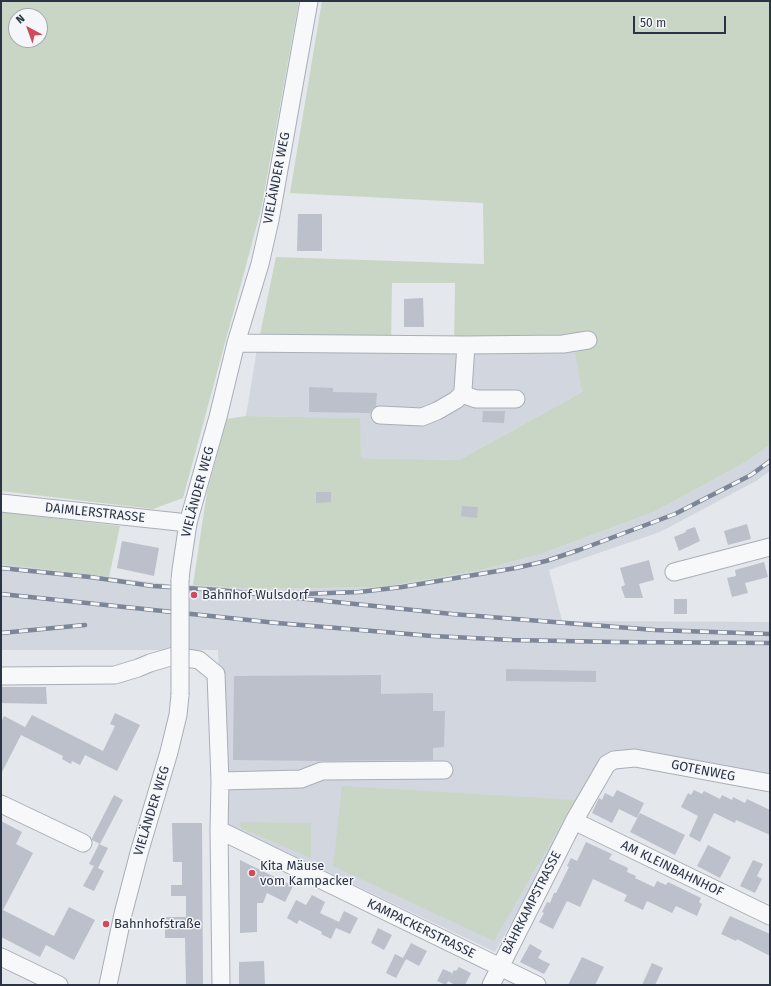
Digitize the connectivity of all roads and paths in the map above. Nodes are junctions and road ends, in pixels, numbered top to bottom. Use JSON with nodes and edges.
{"nodes":[{"id":1,"x":309,"y":1,"type":"edge"},
{"id":2,"x":588,"y":340,"type":"dead end"},
{"id":3,"x":236,"y":343,"type":"junction"},
{"id":4,"x":466,"y":345,"type":"junction"},
{"id":5,"x":462,"y":394,"type":"junction"},
{"id":6,"x":516,"y":399,"type":"dead end"},
{"id":7,"x":380,"y":415,"type":"dead end"},
{"id":8,"x":1,"y":502,"type":"edge"},
{"id":9,"x":188,"y":523,"type":"junction"},
{"id":10,"x":770,"y":547,"type":"edge"},
{"id":11,"x":674,"y":572,"type":"dead end"},
{"id":12,"x":1,"y":676,"type":"edge"},
{"id":13,"x":444,"y":770,"type":"dead end"},
{"id":14,"x":220,"y":780,"type":"junction"},
{"id":15,"x":770,"y":783,"type":"edge"},
{"id":16,"x":1,"y":804,"type":"edge"},
{"id":17,"x":574,"y":821,"type":"junction"},
{"id":18,"x":219,"y":830,"type":"junction"},
{"id":19,"x":83,"y":843,"type":"dead end"},
{"id":20,"x":770,"y":916,"type":"edge"},
{"id":21,"x":1,"y":957,"type":"edge"},
{"id":22,"x":500,"y":967,"type":"junction"},
{"id":23,"x":59,"y":985,"type":"edge"},
{"id":24,"x":108,"y":985,"type":"edge"},
{"id":25,"x":221,"y":985,"type":"edge"},
{"id":26,"x":491,"y":985,"type":"edge"},
{"id":27,"x":537,"y":985,"type":"edge"}],
"edges":[{"from":1,"to":3,"type":"street","name":"VIELÄNDER WEG"},
{"from":2,"to":4,"type":"street"},
{"from":3,"to":4,"type":"street"},
{"from":3,"to":9,"type":"street","name":"VIELÄNDER WEG"},
{"from":4,"to":5,"type":"street"},
{"from":5,"to":6,"type":"street"},
{"from":5,"to":7,"type":"street"},
{"from":8,"to":9,"type":"street","name":"DAIMLERSTRASSE"},
{"from":9,"to":24,"type":"street","name":"VIELÄNDER WEG","bridge":true},
{"from":10,"to":11,"type":"street"},
{"from":12,"to":14,"type":"street"},
{"from":13,"to":14,"type":"street"},
{"from":14,"to":18,"type":"street"},
{"from":15,"to":17,"type":"street","name":"GOTENWEG"},
{"from":16,"to":19,"type":"street"},
{"from":17,"to":20,"type":"street","name":"AM KLEINBAHNHOF"},
{"from":17,"to":22,"type":"street","name":"BÄHRKAMPSTRASSE"},
{"from":18,"to":22,"type":"street","name":"KAMPACKERSTRASSE"},
{"from":18,"to":25,"type":"street"},
{"from":21,"to":23,"type":"street"},
{"from":22,"to":26,"type":"street","name":"BÄHRKAMPSTRASSE"},
{"from":22,"to":27,"type":"street","name":"KAMPACKERSTRASSE"}]}
